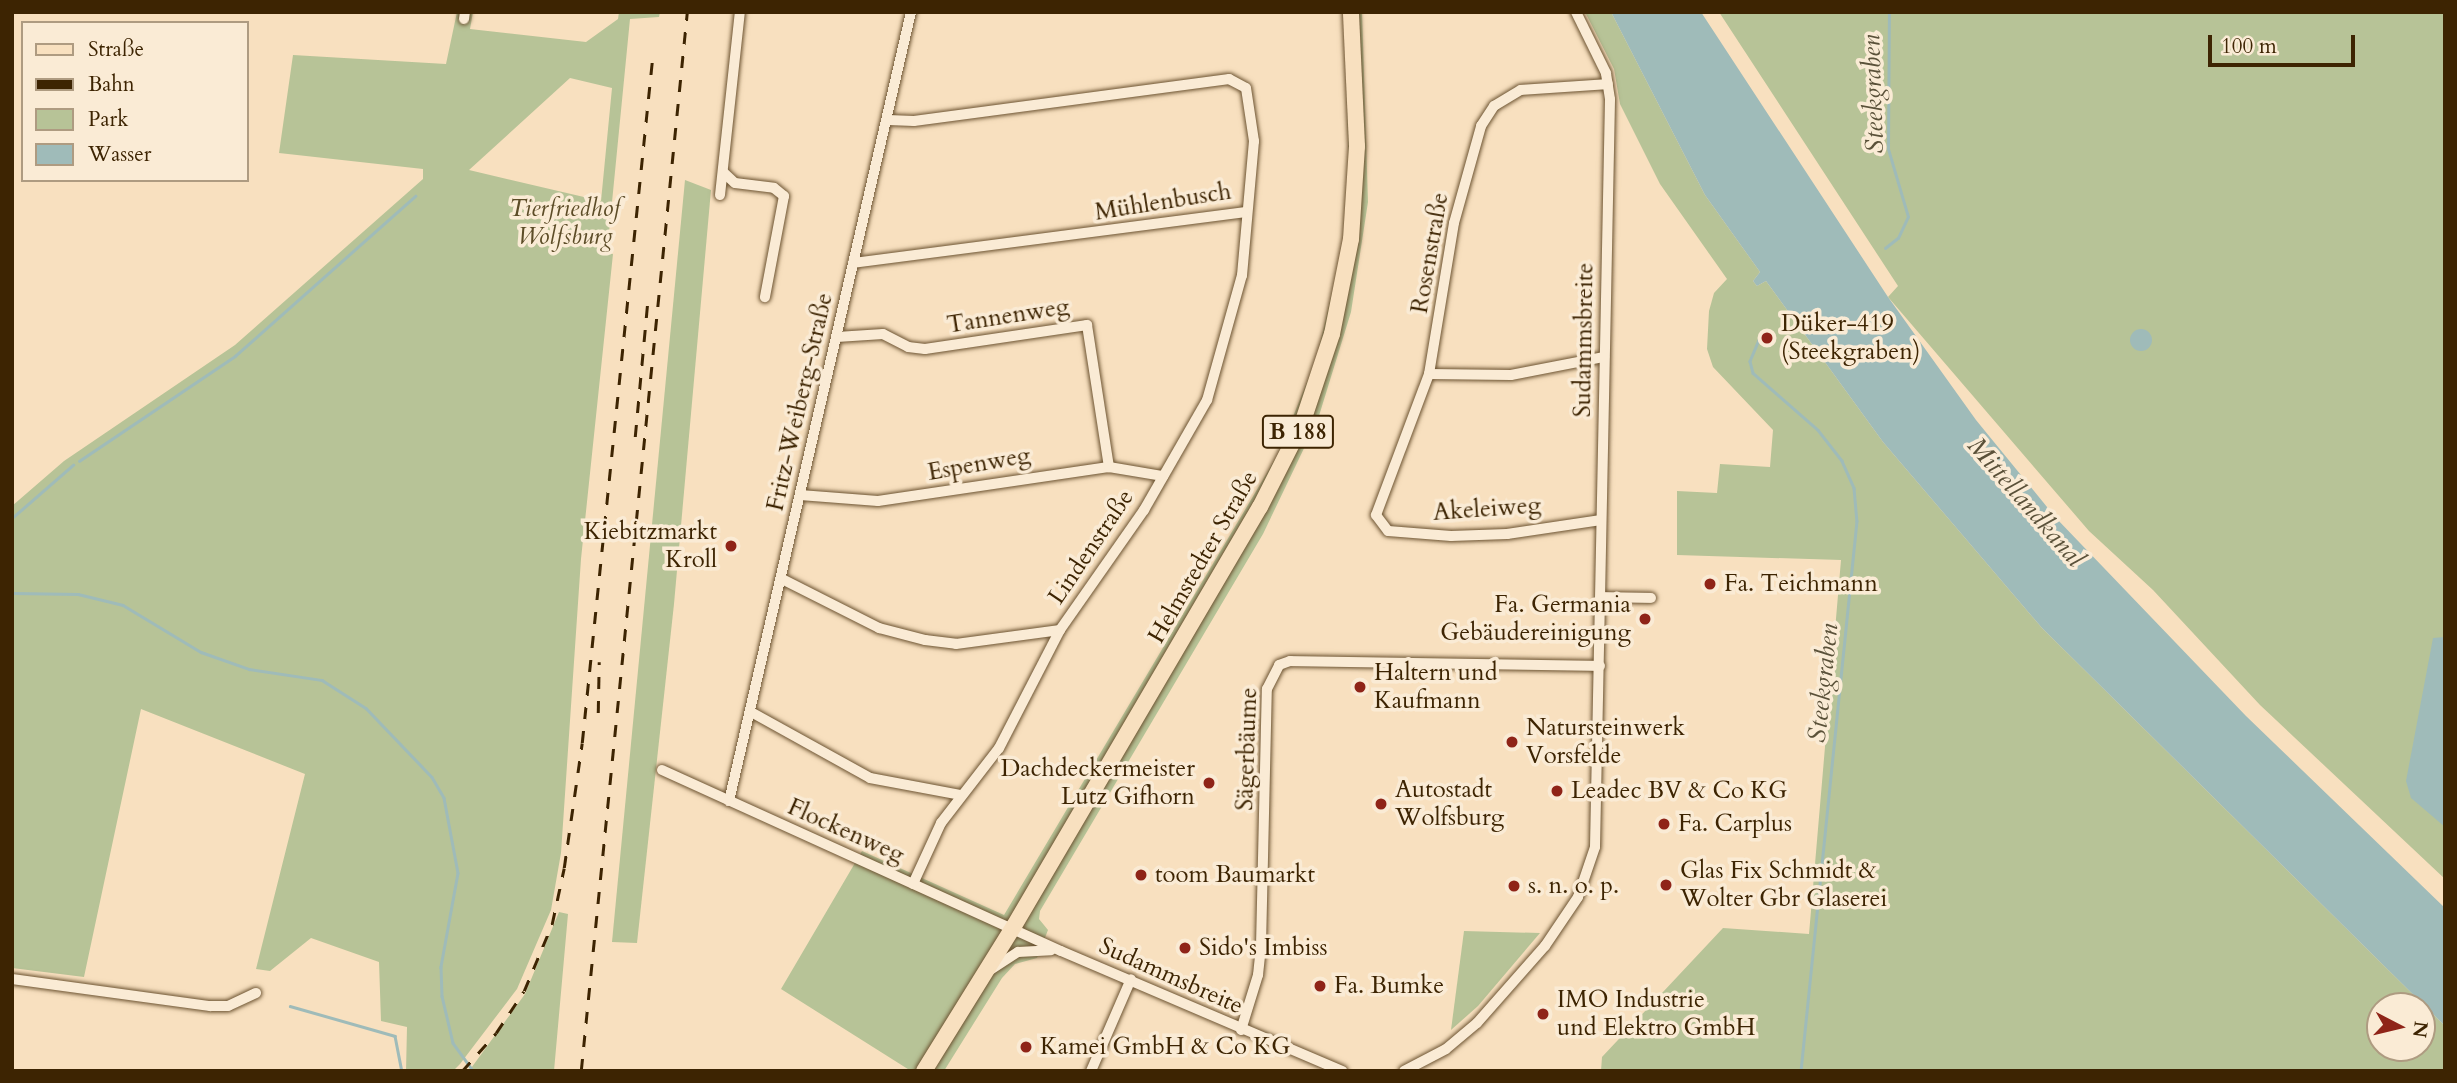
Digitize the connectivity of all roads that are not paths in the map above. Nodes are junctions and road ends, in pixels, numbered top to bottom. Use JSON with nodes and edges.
{"nodes":[{"id":1,"x":740,"y":12,"type":"edge"},
{"id":2,"x":911,"y":12,"type":"edge"},
{"id":3,"x":1351,"y":12,"type":"edge"},
{"id":4,"x":1576,"y":12,"type":"edge"},
{"id":5,"x":1608,"y":84,"type":"junction"},
{"id":6,"x":888,"y":120,"type":"junction"},
{"id":7,"x":723,"y":172,"type":"junction"},
{"id":8,"x":720,"y":195,"type":"dead end"},
{"id":9,"x":1245,"y":212,"type":"junction"},
{"id":10,"x":853,"y":264,"type":"junction"},
{"id":11,"x":765,"y":297,"type":"dead end"},
{"id":12,"x":837,"y":337,"type":"junction"},
{"id":13,"x":1604,"y":357,"type":"junction"},
{"id":14,"x":1429,"y":374,"type":"junction"},
{"id":15,"x":1109,"y":467,"type":"junction"},
{"id":16,"x":1163,"y":476,"type":"junction"},
{"id":17,"x":800,"y":495,"type":"junction"},
{"id":18,"x":1601,"y":520,"type":"junction"},
{"id":19,"x":1378,"y":523,"type":"joint"},
{"id":20,"x":782,"y":579,"type":"junction"},
{"id":21,"x":1601,"y":597,"type":"junction"},
{"id":22,"x":1651,"y":598,"type":"dead end"},
{"id":23,"x":1060,"y":629,"type":"junction"},
{"id":24,"x":1600,"y":666,"type":"junction"},
{"id":25,"x":751,"y":712,"type":"junction"},
{"id":26,"x":662,"y":770,"type":"dead end"},
{"id":27,"x":961,"y":795,"type":"junction"},
{"id":28,"x":729,"y":801,"type":"junction"},
{"id":29,"x":913,"y":884,"type":"junction"},
{"id":30,"x":1014,"y":926,"type":"junction"},
{"id":31,"x":1061,"y":951,"type":"junction"},
{"id":32,"x":985,"y":973,"type":"junction"},
{"id":33,"x":12,"y":979,"type":"edge"},
{"id":34,"x":1131,"y":979,"type":"junction"},
{"id":35,"x":256,"y":993,"type":"dead end"},
{"id":36,"x":1241,"y":1030,"type":"junction"},
{"id":37,"x":1306,"y":1059,"type":"junction"},
{"id":38,"x":1408,"y":1070,"type":"edge"},
{"id":39,"x":924,"y":1071,"type":"edge"},
{"id":40,"x":1091,"y":1071,"type":"edge"},
{"id":41,"x":1300,"y":1071,"type":"edge"},
{"id":42,"x":1342,"y":1071,"type":"edge"}],
"edges":[{"from":1,"to":7,"type":"street"},
{"from":2,"to":6,"type":"street","name":"Fritz-Weiberg-Straße"},
{"from":3,"to":30,"type":"main road","name":"Helmstedter Straße","number":"B 188"},
{"from":4,"to":5,"type":"street","name":"Sudammsbreite"},
{"from":5,"to":13,"type":"street","name":"Sudammsbreite"},
{"from":5,"to":14,"type":"street","name":"Rosenstraße"},
{"from":6,"to":9,"type":"street","name":"Mühlenbusch"},
{"from":6,"to":10,"type":"street","name":"Fritz-Weiberg-Straße"},
{"from":7,"to":8,"type":"street"},
{"from":7,"to":11,"type":"street"},
{"from":9,"to":10,"type":"street","name":"Mühlenbusch"},
{"from":9,"to":16,"type":"street","name":"Lindenstraße"},
{"from":10,"to":12,"type":"street","name":"Fritz-Weiberg-Straße"},
{"from":12,"to":15,"type":"street","name":"Tannenweg"},
{"from":12,"to":17,"type":"street","name":"Fritz-Weiberg-Straße"},
{"from":13,"to":14,"type":"street"},
{"from":13,"to":18,"type":"street","name":"Sudammsbreite"},
{"from":14,"to":19,"type":"street","name":"Rosenstraße"},
{"from":15,"to":16,"type":"street","name":"Espenweg"},
{"from":15,"to":17,"type":"street","name":"Espenweg"},
{"from":16,"to":23,"type":"street","name":"Lindenstraße"},
{"from":17,"to":20,"type":"street","name":"Fritz-Weiberg-Straße"},
{"from":18,"to":19,"type":"street","name":"Akeleiweg"},
{"from":18,"to":21,"type":"street","name":"Sudammsbreite"},
{"from":20,"to":23,"type":"street"},
{"from":20,"to":25,"type":"street","name":"Fritz-Weiberg-Straße"},
{"from":21,"to":22,"type":"street"},
{"from":21,"to":24,"type":"street","name":"Sudammsbreite"},
{"from":23,"to":27,"type":"street","name":"Lindenstraße"},
{"from":24,"to":36,"type":"street","name":"Sägerbäume"},
{"from":24,"to":38,"type":"street","name":"Sudammsbreite"},
{"from":25,"to":27,"type":"street"},
{"from":25,"to":28,"type":"street","name":"Fritz-Weiberg-Straße"},
{"from":26,"to":28,"type":"street","name":"Flockenweg"},
{"from":27,"to":29,"type":"street","name":"Lindenstraße"},
{"from":28,"to":29,"type":"street","name":"Flockenweg"},
{"from":29,"to":30,"type":"street","name":"Flockenweg"},
{"from":30,"to":31,"type":"street","name":"Sudammsbreite"},
{"from":30,"to":32,"type":"main road","name":"Helmstedter Straße","number":"B 188"},
{"from":31,"to":32,"type":"street","name":"Sudammsbreite"},
{"from":31,"to":34,"type":"street","name":"Sudammsbreite"},
{"from":32,"to":39,"type":"main road","name":"Helmstedter Straße","number":"B 188"},
{"from":33,"to":35,"type":"street"},
{"from":34,"to":36,"type":"street","name":"Sudammsbreite"},
{"from":34,"to":40,"type":"street"},
{"from":36,"to":37,"type":"street","name":"Sudammsbreite"},
{"from":37,"to":41,"type":"street"},
{"from":37,"to":42,"type":"street","name":"Sudammsbreite"}]}
